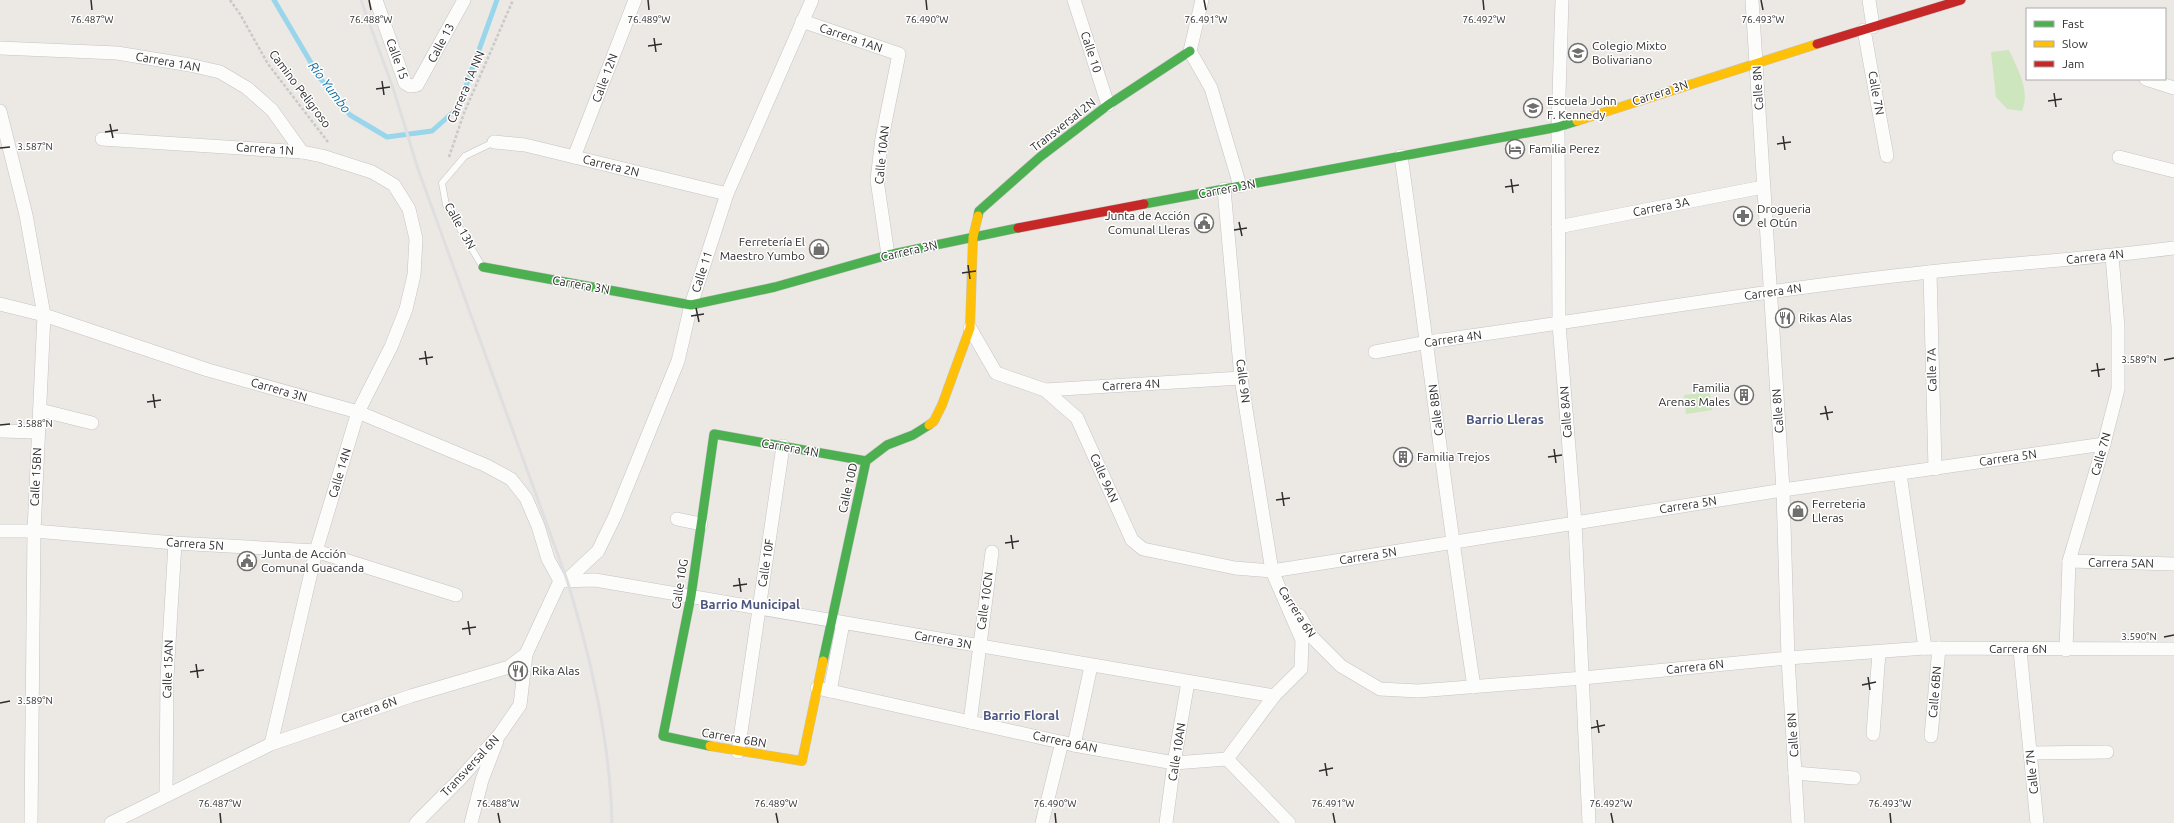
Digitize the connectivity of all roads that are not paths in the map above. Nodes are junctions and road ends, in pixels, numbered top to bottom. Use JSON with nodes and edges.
{"nodes":[{"id":1,"x":376,"y":0,"type":"edge"},
{"id":2,"x":464,"y":0,"type":"edge"},
{"id":3,"x":635,"y":0,"type":"edge"},
{"id":4,"x":812,"y":0,"type":"edge"},
{"id":5,"x":1074,"y":0,"type":"edge"},
{"id":6,"x":1202,"y":0,"type":"edge"},
{"id":7,"x":1562,"y":0,"type":"edge"},
{"id":8,"x":1752,"y":0,"type":"edge"},
{"id":9,"x":1869,"y":0,"type":"edge"},
{"id":10,"x":1961,"y":0,"type":"edge"},
{"id":11,"x":802,"y":21,"type":"junction"},
{"id":12,"x":1869,"y":28,"type":"junction"},
{"id":13,"x":0,"y":48,"type":"edge"},
{"id":14,"x":1190,"y":51,"type":"junction"},
{"id":15,"x":899,"y":54,"type":"joint"},
{"id":16,"x":1757,"y":62,"type":"junction"},
{"id":17,"x":2149,"y":80,"type":"edge"},
{"id":18,"x":417,"y":85,"type":"joint"},
{"id":19,"x":2174,"y":88,"type":"edge"},
{"id":20,"x":1108,"y":105,"type":"junction"},
{"id":21,"x":0,"y":111,"type":"edge"},
{"id":22,"x":1558,"y":127,"type":"junction"},
{"id":23,"x":102,"y":139,"type":"dead end"},
{"id":24,"x":494,"y":142,"type":"joint"},
{"id":25,"x":302,"y":152,"type":"junction"},
{"id":26,"x":1401,"y":156,"type":"junction"},
{"id":27,"x":1888,"y":156,"type":"dead end"},
{"id":28,"x":574,"y":157,"type":"junction"},
{"id":29,"x":2119,"y":157,"type":"dead end"},
{"id":30,"x":2174,"y":171,"type":"edge"},
{"id":31,"x":1240,"y":186,"type":"junction"},
{"id":32,"x":1763,"y":187,"type":"junction"},
{"id":33,"x":1224,"y":189,"type":"junction"},
{"id":34,"x":727,"y":194,"type":"junction"},
{"id":35,"x":409,"y":209,"type":"joint"},
{"id":36,"x":1558,"y":227,"type":"junction"},
{"id":37,"x":973,"y":237,"type":"junction"},
{"id":38,"x":2174,"y":248,"type":"edge"},
{"id":39,"x":888,"y":255,"type":"junction"},
{"id":40,"x":2112,"y":256,"type":"junction"},
{"id":41,"x":483,"y":267,"type":"joint"},
{"id":42,"x":1930,"y":272,"type":"junction"},
{"id":43,"x":1770,"y":292,"type":"junction"},
{"id":44,"x":0,"y":304,"type":"edge"},
{"id":45,"x":691,"y":305,"type":"junction"},
{"id":46,"x":44,"y":315,"type":"junction"},
{"id":47,"x":1560,"y":324,"type":"junction"},
{"id":48,"x":970,"y":328,"type":"junction"},
{"id":49,"x":1428,"y":342,"type":"junction"},
{"id":50,"x":1375,"y":352,"type":"dead end"},
{"id":51,"x":1241,"y":378,"type":"junction"},
{"id":52,"x":1045,"y":390,"type":"junction"},
{"id":53,"x":40,"y":410,"type":"junction"},
{"id":54,"x":358,"y":412,"type":"junction"},
{"id":55,"x":92,"y":423,"type":"dead end"},
{"id":56,"x":0,"y":431,"type":"edge"},
{"id":57,"x":38,"y":432,"type":"junction"},
{"id":58,"x":714,"y":434,"type":"joint"},
{"id":59,"x":2104,"y":444,"type":"junction"},
{"id":60,"x":783,"y":446,"type":"junction"},
{"id":61,"x":866,"y":461,"type":"junction"},
{"id":62,"x":1935,"y":469,"type":"junction"},
{"id":63,"x":1900,"y":474,"type":"junction"},
{"id":64,"x":1784,"y":490,"type":"junction"},
{"id":65,"x":677,"y":519,"type":"dead end"},
{"id":66,"x":1575,"y":523,"type":"junction"},
{"id":67,"x":701,"y":524,"type":"junction"},
{"id":68,"x":0,"y":531,"type":"edge"},
{"id":69,"x":34,"y":531,"type":"junction"},
{"id":70,"x":175,"y":543,"type":"junction"},
{"id":71,"x":1452,"y":543,"type":"junction"},
{"id":72,"x":316,"y":551,"type":"junction"},
{"id":73,"x":992,"y":552,"type":"dead end"},
{"id":74,"x":2069,"y":561,"type":"junction"},
{"id":75,"x":2174,"y":564,"type":"edge"},
{"id":76,"x":1272,"y":571,"type":"junction"},
{"id":77,"x":564,"y":581,"type":"junction"},
{"id":78,"x":456,"y":595,"type":"dead end"},
{"id":79,"x":690,"y":596,"type":"junction"},
{"id":80,"x":759,"y":608,"type":"junction"},
{"id":81,"x":837,"y":622,"type":"junction"},
{"id":82,"x":979,"y":646,"type":"junction"},
{"id":83,"x":1925,"y":648,"type":"junction"},
{"id":84,"x":1939,"y":648,"type":"junction"},
{"id":85,"x":2020,"y":650,"type":"junction"},
{"id":86,"x":2066,"y":650,"type":"junction"},
{"id":87,"x":2174,"y":650,"type":"edge"},
{"id":88,"x":1879,"y":652,"type":"junction"},
{"id":89,"x":526,"y":654,"type":"junction"},
{"id":90,"x":1788,"y":658,"type":"junction"},
{"id":91,"x":1091,"y":666,"type":"junction"},
{"id":92,"x":1582,"y":678,"type":"junction"},
{"id":93,"x":1188,"y":682,"type":"junction"},
{"id":94,"x":1474,"y":687,"type":"junction"},
{"id":95,"x":817,"y":688,"type":"junction"},
{"id":96,"x":830,"y":691,"type":"junction"},
{"id":97,"x":1274,"y":696,"type":"junction"},
{"id":98,"x":970,"y":722,"type":"junction"},
{"id":99,"x":500,"y":734,"type":"junction"},
{"id":100,"x":1873,"y":734,"type":"dead end"},
{"id":101,"x":663,"y":736,"type":"joint"},
{"id":102,"x":1931,"y":736,"type":"dead end"},
{"id":103,"x":1068,"y":743,"type":"junction"},
{"id":104,"x":271,"y":744,"type":"junction"},
{"id":105,"x":738,"y":752,"type":"junction"},
{"id":106,"x":2107,"y":752,"type":"dead end"},
{"id":107,"x":2030,"y":753,"type":"junction"},
{"id":108,"x":1227,"y":759,"type":"junction"},
{"id":109,"x":802,"y":761,"type":"joint"},
{"id":110,"x":1174,"y":763,"type":"junction"},
{"id":111,"x":1795,"y":773,"type":"junction"},
{"id":112,"x":1854,"y":778,"type":"dead end"},
{"id":113,"x":166,"y":795,"type":"junction"},
{"id":114,"x":31,"y":823,"type":"edge"},
{"id":115,"x":112,"y":823,"type":"edge"},
{"id":116,"x":416,"y":823,"type":"edge"},
{"id":117,"x":471,"y":823,"type":"edge"},
{"id":118,"x":1042,"y":823,"type":"edge"},
{"id":119,"x":1166,"y":823,"type":"edge"},
{"id":120,"x":1288,"y":823,"type":"edge"},
{"id":121,"x":1589,"y":823,"type":"edge"},
{"id":122,"x":1798,"y":823,"type":"edge"},
{"id":123,"x":2037,"y":823,"type":"edge"}],
"edges":[{"from":1,"to":18,"type":"street","name":"Calle 15"},
{"from":2,"to":18,"type":"street","name":"Calle 13"},
{"from":3,"to":28,"type":"street","name":"Calle 12N"},
{"from":4,"to":11,"type":"street","name":"Calle 11"},
{"from":5,"to":20,"type":"street","name":"Calle 10"},
{"from":6,"to":14,"type":"street"},
{"from":7,"to":22,"type":"street","name":"Calle 8AN"},
{"from":8,"to":16,"type":"street","name":"Calle 8N"},
{"from":9,"to":12,"type":"street","name":"Calle 7N"},
{"from":10,"to":12,"type":"street","name":"Carrera 3N"},
{"from":11,"to":15,"type":"street","name":"Carrera 1AN"},
{"from":11,"to":34,"type":"street","name":"Calle 11"},
{"from":12,"to":16,"type":"street","name":"Carrera 3N"},
{"from":12,"to":27,"type":"street","name":"Calle 7N"},
{"from":13,"to":25,"type":"street","name":"Carrera 1AN"},
{"from":14,"to":20,"type":"street","name":"Transversal 2N"},
{"from":14,"to":31,"type":"street"},
{"from":15,"to":39,"type":"street","name":"Calle 10AN"},
{"from":16,"to":22,"type":"street","name":"Carrera 3N"},
{"from":16,"to":32,"type":"street","name":"Calle 8N"},
{"from":17,"to":19,"type":"street"},
{"from":20,"to":37,"type":"street","name":"Transversal 2N"},
{"from":21,"to":46,"type":"street","name":"Calle 15BN"},
{"from":22,"to":26,"type":"street","name":"Carrera 3N"},
{"from":22,"to":36,"type":"street","name":"Calle 8AN"},
{"from":23,"to":25,"type":"street","name":"Carrera 1N"},
{"from":24,"to":28,"type":"street","name":"Carrera 2N"},
{"from":24,"to":41,"type":"lane","name":"Calle 13N"},
{"from":25,"to":35,"type":"street","name":"Carrera 1N"},
{"from":26,"to":31,"type":"street","name":"Carrera 3N"},
{"from":26,"to":49,"type":"street","name":"Calle 8BN"},
{"from":28,"to":34,"type":"street","name":"Carrera 2N"},
{"from":29,"to":30,"type":"street"},
{"from":31,"to":33,"type":"street","name":"Carrera 3N"},
{"from":32,"to":36,"type":"street","name":"Carrera 3A"},
{"from":32,"to":43,"type":"street","name":"Calle 8N"},
{"from":33,"to":37,"type":"street","name":"Carrera 3N"},
{"from":33,"to":51,"type":"street","name":"Calle 9N"},
{"from":34,"to":45,"type":"street","name":"Calle 11"},
{"from":35,"to":54,"type":"street","name":"Calle 14N"},
{"from":36,"to":47,"type":"street","name":"Calle 8AN"},
{"from":37,"to":39,"type":"street","name":"Carrera 3N"},
{"from":37,"to":48,"type":"street","name":"Calle 10D"},
{"from":38,"to":40,"type":"street","name":"Carrera 4N"},
{"from":39,"to":45,"type":"street","name":"Carrera 3N"},
{"from":40,"to":42,"type":"street","name":"Carrera 4N"},
{"from":40,"to":59,"type":"street","name":"Calle 7N"},
{"from":41,"to":45,"type":"street","name":"Carrera 3N"},
{"from":42,"to":43,"type":"street","name":"Carrera 4N"},
{"from":42,"to":62,"type":"street","name":"Calle 7A"},
{"from":43,"to":47,"type":"street","name":"Carrera 4N"},
{"from":43,"to":64,"type":"street","name":"Calle 8N"},
{"from":44,"to":46,"type":"street","name":"Carrera 3N"},
{"from":45,"to":77,"type":"street","name":"Calle 11"},
{"from":46,"to":53,"type":"street","name":"Calle 15BN"},
{"from":46,"to":54,"type":"street","name":"Carrera 3N"},
{"from":47,"to":49,"type":"street","name":"Carrera 4N"},
{"from":47,"to":66,"type":"street","name":"Calle 8AN"},
{"from":48,"to":52,"type":"street","name":"Calle 9AN"},
{"from":48,"to":61,"type":"street","name":"Calle 10D"},
{"from":49,"to":50,"type":"street","name":"Carrera 4N"},
{"from":49,"to":71,"type":"street","name":"Calle 8BN"},
{"from":51,"to":52,"type":"street","name":"Carrera 4N"},
{"from":51,"to":76,"type":"street","name":"Calle 9N"},
{"from":52,"to":76,"type":"street","name":"Calle 9AN"},
{"from":53,"to":55,"type":"street"},
{"from":53,"to":57,"type":"street","name":"Calle 15BN"},
{"from":54,"to":72,"type":"street","name":"Calle 14N"},
{"from":54,"to":77,"type":"street","name":"Carrera 3N"},
{"from":56,"to":57,"type":"street"},
{"from":57,"to":69,"type":"street","name":"Calle 15BN"},
{"from":58,"to":60,"type":"street","name":"Carrera 4N"},
{"from":58,"to":67,"type":"street","name":"Calle 10G"},
{"from":59,"to":62,"type":"street","name":"Carrera 5N"},
{"from":59,"to":74,"type":"street","name":"Calle 7N"},
{"from":60,"to":61,"type":"street","name":"Carrera 4N"},
{"from":60,"to":80,"type":"street","name":"Calle 10F"},
{"from":61,"to":81,"type":"street","name":"Calle 10D"},
{"from":62,"to":63,"type":"street","name":"Carrera 5N"},
{"from":63,"to":64,"type":"street","name":"Carrera 5N"},
{"from":63,"to":83,"type":"street"},
{"from":64,"to":66,"type":"street","name":"Carrera 5N"},
{"from":64,"to":90,"type":"street","name":"Calle 8N"},
{"from":65,"to":67,"type":"street"},
{"from":66,"to":71,"type":"street","name":"Carrera 5N"},
{"from":66,"to":92,"type":"street","name":"Calle 8AN"},
{"from":67,"to":79,"type":"street","name":"Calle 10G"},
{"from":68,"to":69,"type":"street","name":"Carrera 5N"},
{"from":69,"to":70,"type":"street","name":"Carrera 5N"},
{"from":69,"to":114,"type":"street","name":"Calle 15BN"},
{"from":70,"to":72,"type":"street","name":"Carrera 5N"},
{"from":70,"to":113,"type":"street","name":"Calle 15AN"},
{"from":71,"to":76,"type":"street","name":"Carrera 5N"},
{"from":71,"to":94,"type":"street","name":"Calle 8BN"},
{"from":72,"to":78,"type":"street","name":"Carrera 5N"},
{"from":72,"to":104,"type":"street","name":"Calle 14N"},
{"from":73,"to":82,"type":"street","name":"Calle 10CN"},
{"from":74,"to":75,"type":"street","name":"Carrera 5AN"},
{"from":74,"to":86,"type":"street","name":"Calle 7N"},
{"from":76,"to":94,"type":"street","name":"Carrera 6N"},
{"from":76,"to":97,"type":"street"},
{"from":77,"to":79,"type":"street","name":"Carrera 3N"},
{"from":77,"to":89,"type":"street","name":"Carrera 6N"},
{"from":79,"to":80,"type":"street","name":"Carrera 3N"},
{"from":79,"to":101,"type":"street","name":"Calle 10G"},
{"from":80,"to":81,"type":"street","name":"Carrera 3N"},
{"from":80,"to":105,"type":"street","name":"Calle 10F"},
{"from":81,"to":82,"type":"street","name":"Carrera 3N"},
{"from":81,"to":95,"type":"street","name":"Calle 10D"},
{"from":81,"to":96,"type":"street"},
{"from":82,"to":91,"type":"street","name":"Carrera 3N"},
{"from":82,"to":98,"type":"street","name":"Calle 10CN"},
{"from":83,"to":84,"type":"street","name":"Carrera 6N"},
{"from":83,"to":88,"type":"street","name":"Carrera 6N"},
{"from":84,"to":85,"type":"street","name":"Carrera 6N"},
{"from":84,"to":102,"type":"street","name":"Calle 6BN"},
{"from":85,"to":86,"type":"street","name":"Carrera 6N"},
{"from":85,"to":107,"type":"street","name":"Calle 7N"},
{"from":86,"to":87,"type":"street","name":"Carrera 6N"},
{"from":88,"to":90,"type":"street","name":"Carrera 6N"},
{"from":88,"to":100,"type":"street"},
{"from":89,"to":99,"type":"street","name":"Transversal 6N"},
{"from":89,"to":104,"type":"street","name":"Carrera 6N"},
{"from":90,"to":92,"type":"street","name":"Carrera 6N"},
{"from":90,"to":111,"type":"street","name":"Calle 8N"},
{"from":91,"to":93,"type":"street","name":"Carrera 3N"},
{"from":91,"to":103,"type":"street"},
{"from":92,"to":94,"type":"street","name":"Carrera 6N"},
{"from":92,"to":121,"type":"street","name":"Calle 8AN"},
{"from":93,"to":97,"type":"street","name":"Carrera 3N"},
{"from":93,"to":110,"type":"street","name":"Calle 10AN"},
{"from":95,"to":96,"type":"street","name":"Carrera 6AN"},
{"from":95,"to":109,"type":"street","name":"Calle 10D"},
{"from":96,"to":98,"type":"street","name":"Carrera 6AN"},
{"from":97,"to":108,"type":"street"},
{"from":98,"to":103,"type":"street","name":"Carrera 6AN"},
{"from":99,"to":116,"type":"street","name":"Transversal 6N"},
{"from":99,"to":117,"type":"street"},
{"from":101,"to":105,"type":"street","name":"Carrera 6BN"},
{"from":103,"to":110,"type":"street","name":"Carrera 6AN"},
{"from":103,"to":118,"type":"street"},
{"from":104,"to":113,"type":"street","name":"Carrera 6N"},
{"from":105,"to":109,"type":"street","name":"Carrera 6BN"},
{"from":106,"to":107,"type":"street"},
{"from":107,"to":123,"type":"street","name":"Calle 7N"},
{"from":108,"to":110,"type":"street","name":"Carrera 6AN"},
{"from":108,"to":120,"type":"street"},
{"from":110,"to":119,"type":"street","name":"Calle 10AN"},
{"from":111,"to":112,"type":"street"},
{"from":111,"to":122,"type":"street","name":"Calle 8N"},
{"from":113,"to":115,"type":"street","name":"Carrera 6N"}]}
